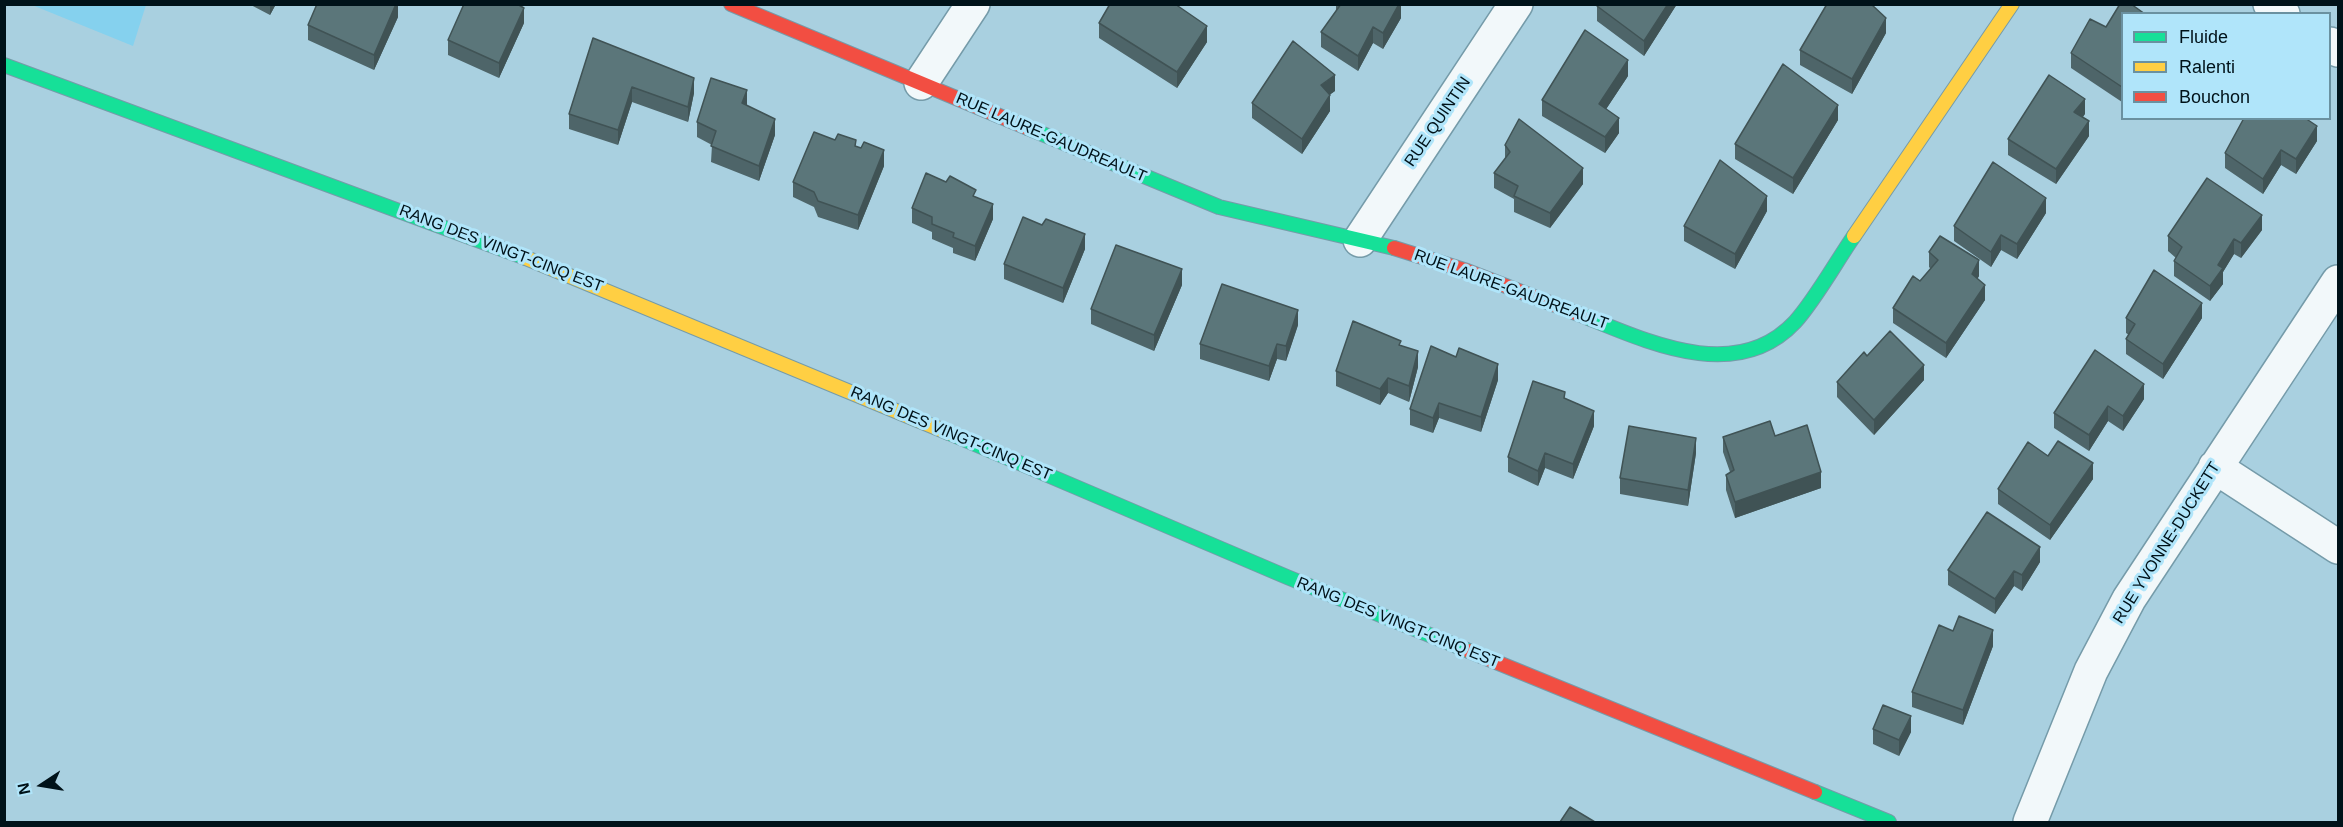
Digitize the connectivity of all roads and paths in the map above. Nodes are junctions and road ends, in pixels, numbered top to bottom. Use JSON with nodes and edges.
{"nodes":[{"id":1,"x":731,"y":4,"type":"edge"},
{"id":2,"x":973,"y":4,"type":"edge"},
{"id":3,"x":1516,"y":4,"type":"edge"},
{"id":4,"x":2012,"y":4,"type":"edge"},
{"id":5,"x":4,"y":66,"type":"edge"},
{"id":6,"x":921,"y":83,"type":"junction"},
{"id":7,"x":1360,"y":240,"type":"junction"},
{"id":8,"x":2338,"y":282,"type":"edge"},
{"id":9,"x":2215,"y":467,"type":"junction"},
{"id":10,"x":2338,"y":547,"type":"edge"},
{"id":11,"x":1889,"y":822,"type":"edge"},
{"id":12,"x":2030,"y":822,"type":"edge"}],
"edges":[{"from":1,"to":6,"type":"street","name":"RUE LAURE-GAUDREAULT"},
{"from":2,"to":6,"type":"street"},
{"from":3,"to":7,"type":"street","name":"RUE QUINTIN"},
{"from":4,"to":7,"type":"street","name":"RUE LAURE-GAUDREAULT"},
{"from":5,"to":11,"type":"street","name":"RANG DES VINGT-CINQ EST"},
{"from":6,"to":7,"type":"street","name":"RUE LAURE-GAUDREAULT"},
{"from":8,"to":9,"type":"street","name":"RUE YVONNE-DUCKETT"},
{"from":9,"to":10,"type":"street"},
{"from":9,"to":12,"type":"street","name":"RUE YVONNE-DUCKETT"}]}
